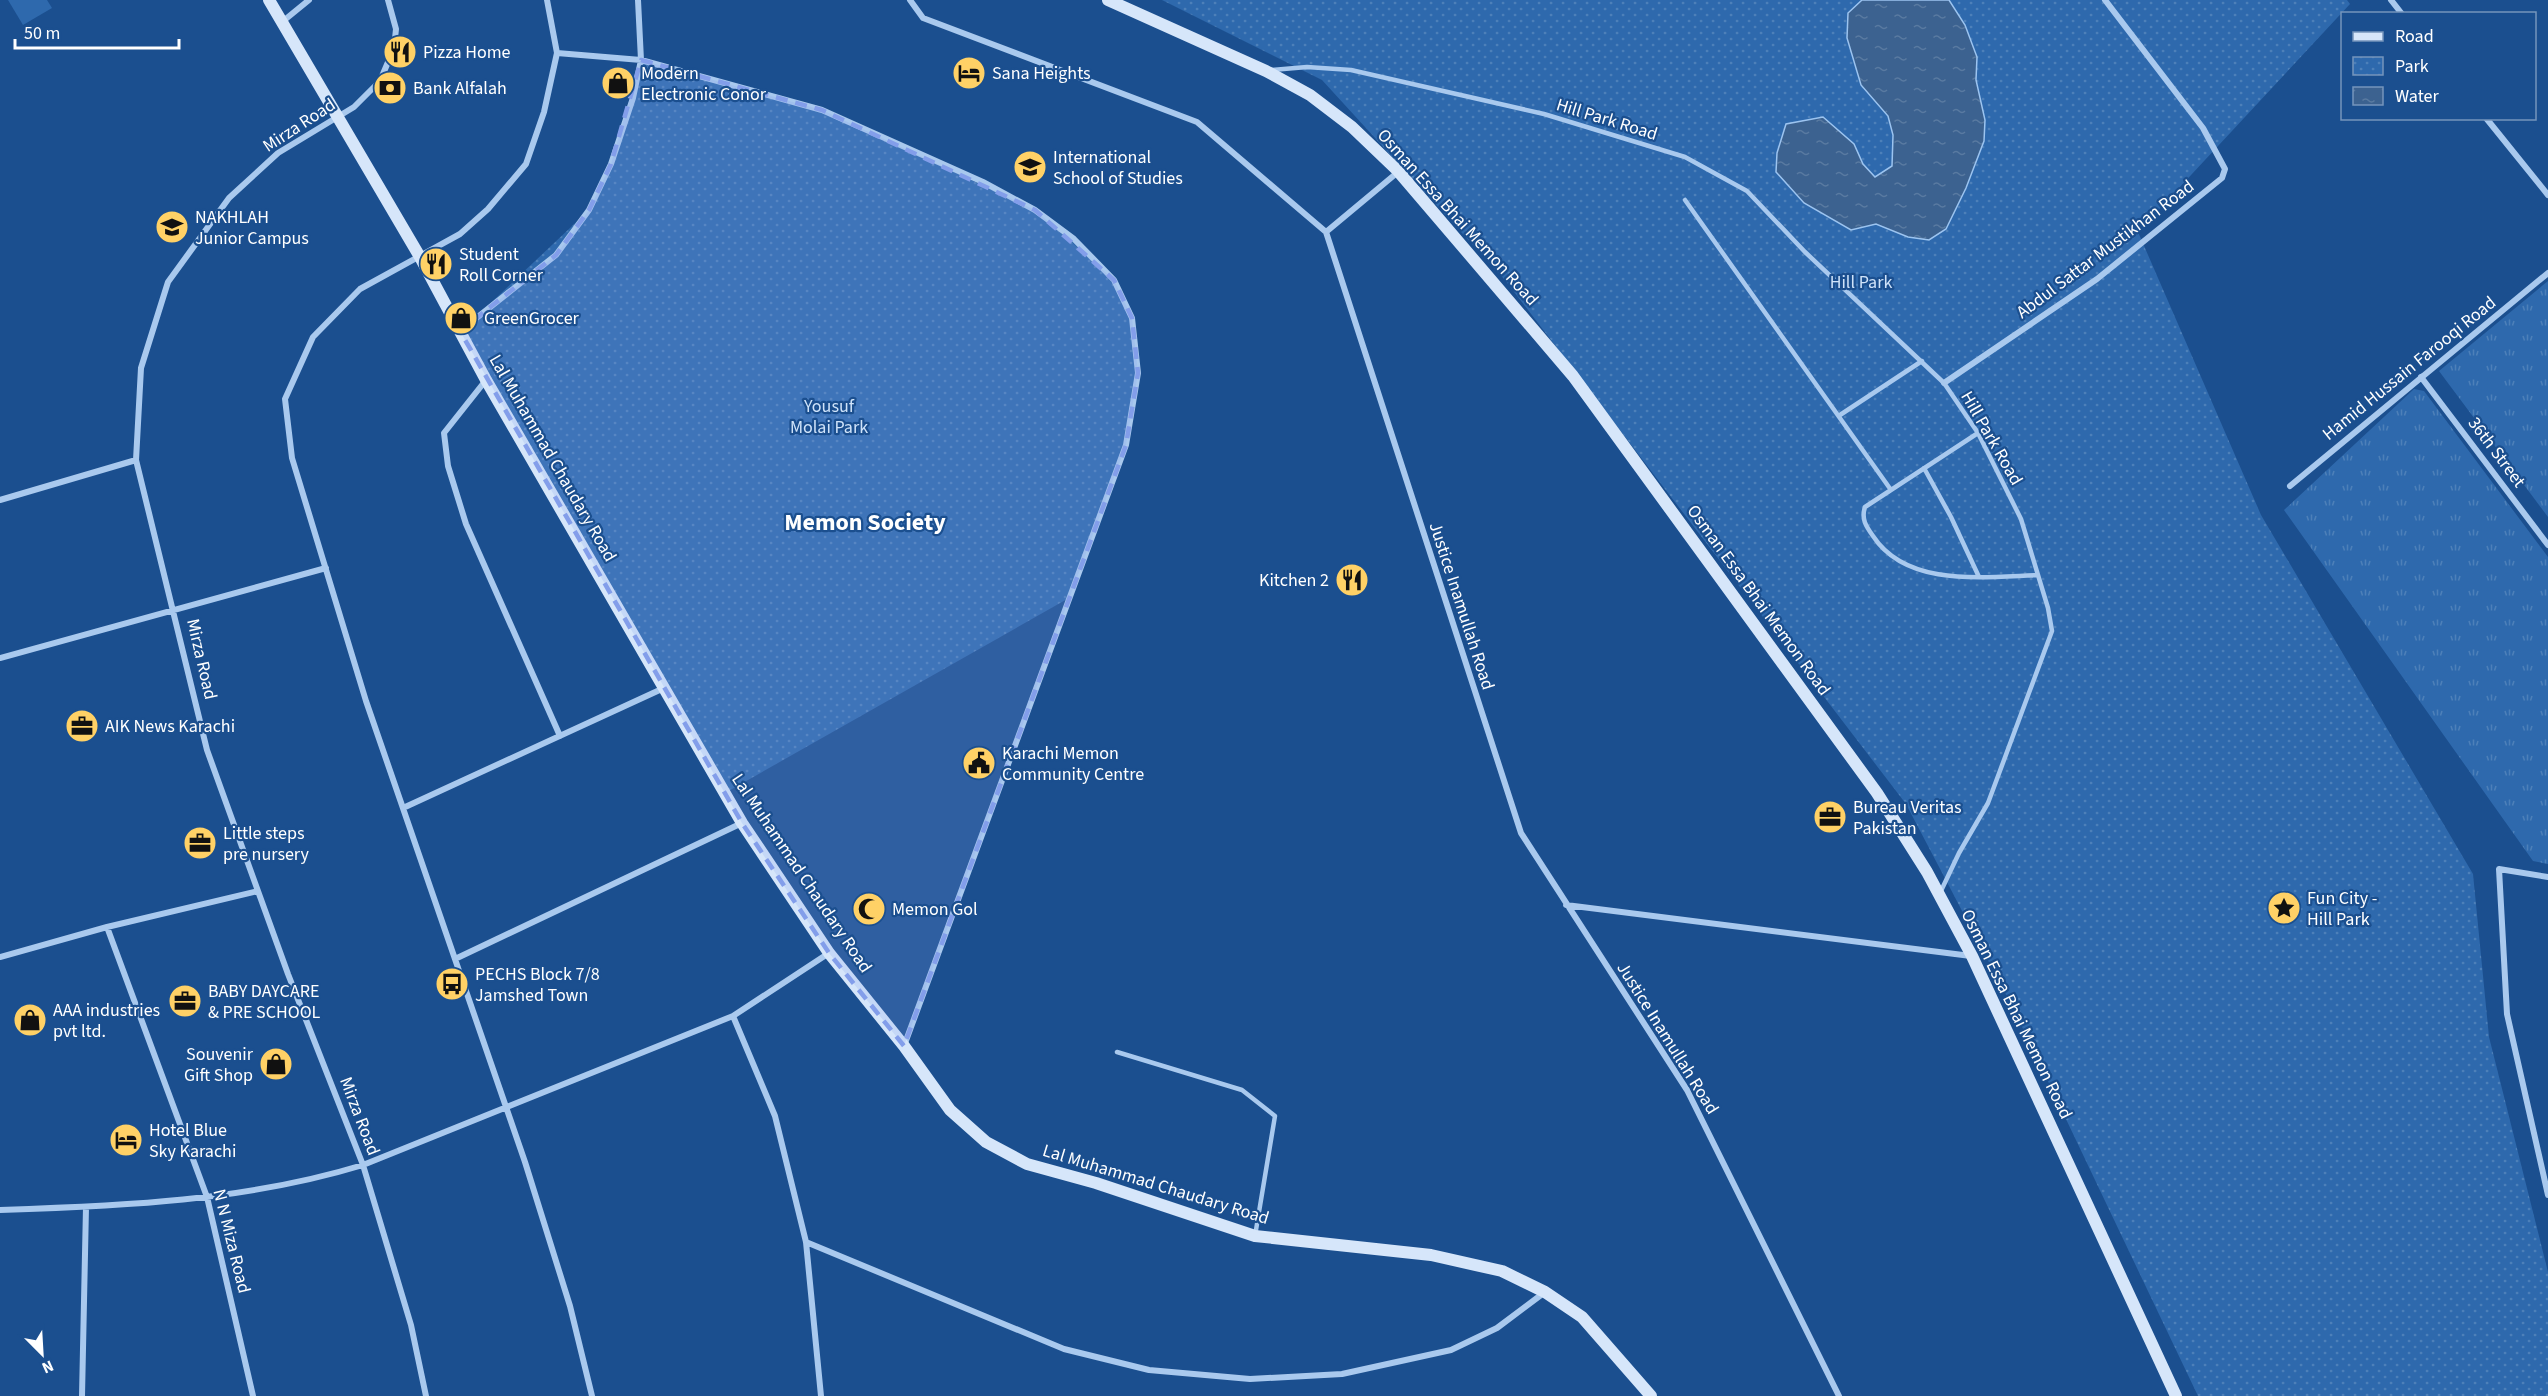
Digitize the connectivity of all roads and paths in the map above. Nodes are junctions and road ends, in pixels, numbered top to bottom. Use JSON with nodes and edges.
{"nodes":[{"id":1,"x":269,"y":0,"type":"edge"},
{"id":2,"x":309,"y":0,"type":"edge"},
{"id":3,"x":388,"y":0,"type":"edge"},
{"id":4,"x":547,"y":0,"type":"edge"},
{"id":5,"x":638,"y":0,"type":"edge"},
{"id":6,"x":910,"y":0,"type":"edge"},
{"id":7,"x":1108,"y":0,"type":"edge"},
{"id":8,"x":2105,"y":0,"type":"edge"},
{"id":9,"x":2391,"y":0,"type":"edge"},
{"id":10,"x":2400,"y":12,"type":"edge"},
{"id":11,"x":282,"y":22,"type":"junction"},
{"id":12,"x":557,"y":53,"type":"junction"},
{"id":13,"x":641,"y":60,"type":"junction"},
{"id":14,"x":1266,"y":71,"type":"junction"},
{"id":15,"x":338,"y":117,"type":"junction"},
{"id":16,"x":2488,"y":120,"type":"edge"},
{"id":17,"x":1398,"y":171,"type":"junction"},
{"id":18,"x":2548,"y":195,"type":"edge"},
{"id":19,"x":1685,"y":200,"type":"dead end"},
{"id":20,"x":1326,"y":232,"type":"junction"},
{"id":21,"x":420,"y":257,"type":"junction"},
{"id":22,"x":2548,"y":273,"type":"edge"},
{"id":23,"x":460,"y":332,"type":"junction"},
{"id":24,"x":1922,"y":361,"type":"junction"},
{"id":25,"x":2421,"y":377,"type":"junction"},
{"id":26,"x":486,"y":380,"type":"junction"},
{"id":27,"x":1944,"y":382,"type":"junction"},
{"id":28,"x":1840,"y":415,"type":"junction"},
{"id":29,"x":1978,"y":433,"type":"junction"},
{"id":30,"x":136,"y":460,"type":"junction"},
{"id":31,"x":1924,"y":468,"type":"junction"},
{"id":32,"x":2290,"y":486,"type":"dead end"},
{"id":33,"x":1891,"y":490,"type":"junction"},
{"id":34,"x":0,"y":500,"type":"edge"},
{"id":35,"x":2548,"y":545,"type":"edge"},
{"id":36,"x":326,"y":568,"type":"junction"},
{"id":37,"x":2038,"y":575,"type":"junction"},
{"id":38,"x":1979,"y":578,"type":"junction"},
{"id":39,"x":175,"y":610,"type":"junction"},
{"id":40,"x":0,"y":658,"type":"edge"},
{"id":41,"x":664,"y":688,"type":"junction"},
{"id":42,"x":560,"y":736,"type":"junction"},
{"id":43,"x":403,"y":808,"type":"junction"},
{"id":44,"x":742,"y":823,"type":"junction"},
{"id":45,"x":2548,"y":877,"type":"edge"},
{"id":46,"x":258,"y":891,"type":"junction"},
{"id":47,"x":1939,"y":895,"type":"junction"},
{"id":48,"x":1566,"y":905,"type":"junction"},
{"id":49,"x":107,"y":927,"type":"junction"},
{"id":50,"x":829,"y":953,"type":"junction"},
{"id":51,"x":1972,"y":956,"type":"junction"},
{"id":52,"x":0,"y":957,"type":"edge"},
{"id":53,"x":455,"y":959,"type":"junction"},
{"id":54,"x":733,"y":1016,"type":"junction"},
{"id":55,"x":904,"y":1046,"type":"junction"},
{"id":56,"x":1117,"y":1052,"type":"dead end"},
{"id":57,"x":506,"y":1109,"type":"junction"},
{"id":58,"x":363,"y":1165,"type":"junction"},
{"id":59,"x":2547,"y":1182,"type":"edge"},
{"id":60,"x":2548,"y":1195,"type":"edge"},
{"id":61,"x":207,"y":1197,"type":"junction"},
{"id":62,"x":86,"y":1207,"type":"junction"},
{"id":63,"x":0,"y":1210,"type":"edge"},
{"id":64,"x":1255,"y":1236,"type":"junction"},
{"id":65,"x":806,"y":1242,"type":"junction"},
{"id":66,"x":1545,"y":1292,"type":"junction"},
{"id":67,"x":2172,"y":1395,"type":"edge"},
{"id":68,"x":82,"y":1396,"type":"edge"},
{"id":69,"x":253,"y":1396,"type":"edge"},
{"id":70,"x":426,"y":1396,"type":"edge"},
{"id":71,"x":592,"y":1396,"type":"edge"},
{"id":72,"x":821,"y":1396,"type":"edge"},
{"id":73,"x":1651,"y":1396,"type":"edge"},
{"id":74,"x":1839,"y":1396,"type":"edge"}],
"edges":[{"from":1,"to":11,"type":"street","name":"Lal Muhammad Chaudary Road"},
{"from":2,"to":11,"type":"street"},
{"from":3,"to":15,"type":"street","name":"Mirza Road"},
{"from":4,"to":12,"type":"street"},
{"from":5,"to":13,"type":"street"},
{"from":6,"to":20,"type":"street"},
{"from":7,"to":14,"type":"street","name":"Osman Essa Bhai Memon Road"},
{"from":8,"to":27,"type":"street","name":"Abdul Sattar Mustikhan Road"},
{"from":9,"to":10,"type":"street"},
{"from":11,"to":15,"type":"street","name":"Lal Muhammad Chaudary Road"},
{"from":12,"to":13,"type":"street"},
{"from":12,"to":21,"type":"street"},
{"from":13,"to":23,"type":"street"},
{"from":13,"to":55,"type":"street"},
{"from":14,"to":17,"type":"street","name":"Osman Essa Bhai Memon Road"},
{"from":14,"to":24,"type":"lane","name":"Hill Park Road"},
{"from":15,"to":21,"type":"street","name":"Lal Muhammad Chaudary Road"},
{"from":15,"to":30,"type":"street","name":"Mirza Road"},
{"from":16,"to":18,"type":"street"},
{"from":17,"to":20,"type":"street"},
{"from":17,"to":47,"type":"street","name":"Osman Essa Bhai Memon Road"},
{"from":19,"to":28,"type":"lane"},
{"from":20,"to":48,"type":"street","name":"Justice Inamullah Road"},
{"from":21,"to":23,"type":"street","name":"Lal Muhammad Chaudary Road"},
{"from":21,"to":36,"type":"street"},
{"from":22,"to":25,"type":"street","name":"Hamid Hussain Farooqi Road"},
{"from":23,"to":26,"type":"street","name":"Lal Muhammad Chaudary Road"},
{"from":24,"to":27,"type":"lane","name":"Hill Park Road"},
{"from":24,"to":28,"type":"lane"},
{"from":25,"to":32,"type":"street","name":"Hamid Hussain Farooqi Road"},
{"from":25,"to":35,"type":"street","name":"36th Street"},
{"from":26,"to":41,"type":"street","name":"Lal Muhammad Chaudary Road"},
{"from":26,"to":42,"type":"street"},
{"from":27,"to":29,"type":"lane","name":"Hill Park Road"},
{"from":28,"to":33,"type":"lane"},
{"from":29,"to":31,"type":"lane"},
{"from":29,"to":37,"type":"lane","name":"Hill Park Road"},
{"from":30,"to":34,"type":"street"},
{"from":30,"to":39,"type":"street","name":"Mirza Road"},
{"from":31,"to":33,"type":"lane"},
{"from":31,"to":38,"type":"lane"},
{"from":33,"to":38,"type":"lane"},
{"from":36,"to":39,"type":"street"},
{"from":36,"to":43,"type":"street"},
{"from":37,"to":38,"type":"lane"},
{"from":37,"to":47,"type":"lane","name":"Hill Park Road"},
{"from":39,"to":40,"type":"street"},
{"from":39,"to":46,"type":"street","name":"Mirza Road"},
{"from":41,"to":42,"type":"street"},
{"from":41,"to":44,"type":"street","name":"Lal Muhammad Chaudary Road"},
{"from":42,"to":43,"type":"street"},
{"from":43,"to":53,"type":"street"},
{"from":44,"to":50,"type":"street","name":"Lal Muhammad Chaudary Road"},
{"from":44,"to":53,"type":"street"},
{"from":45,"to":59,"type":"street"},
{"from":46,"to":49,"type":"street"},
{"from":46,"to":58,"type":"street","name":"Mirza Road"},
{"from":47,"to":51,"type":"street","name":"Osman Essa Bhai Memon Road"},
{"from":48,"to":51,"type":"street"},
{"from":48,"to":74,"type":"street","name":"Justice Inamullah Road"},
{"from":49,"to":52,"type":"street"},
{"from":49,"to":61,"type":"street","name":"N N Miza Road"},
{"from":50,"to":54,"type":"street"},
{"from":50,"to":55,"type":"street","name":"Lal Muhammad Chaudary Road"},
{"from":51,"to":67,"type":"street","name":"Osman Essa Bhai Memon Road"},
{"from":53,"to":57,"type":"street"},
{"from":54,"to":57,"type":"street"},
{"from":54,"to":65,"type":"street"},
{"from":55,"to":64,"type":"street","name":"Lal Muhammad Chaudary Road"},
{"from":56,"to":64,"type":"lane"},
{"from":57,"to":58,"type":"street"},
{"from":57,"to":71,"type":"street"},
{"from":58,"to":61,"type":"street"},
{"from":58,"to":70,"type":"street","name":"Mirza Road"},
{"from":59,"to":60,"type":"street"},
{"from":61,"to":62,"type":"street"},
{"from":61,"to":69,"type":"street","name":"N N Miza Road"},
{"from":62,"to":63,"type":"street"},
{"from":62,"to":68,"type":"street"},
{"from":64,"to":66,"type":"street","name":"Lal Muhammad Chaudary Road"},
{"from":65,"to":66,"type":"street"},
{"from":65,"to":72,"type":"street"},
{"from":66,"to":73,"type":"street","name":"Lal Muhammad Chaudary Road"}]}
